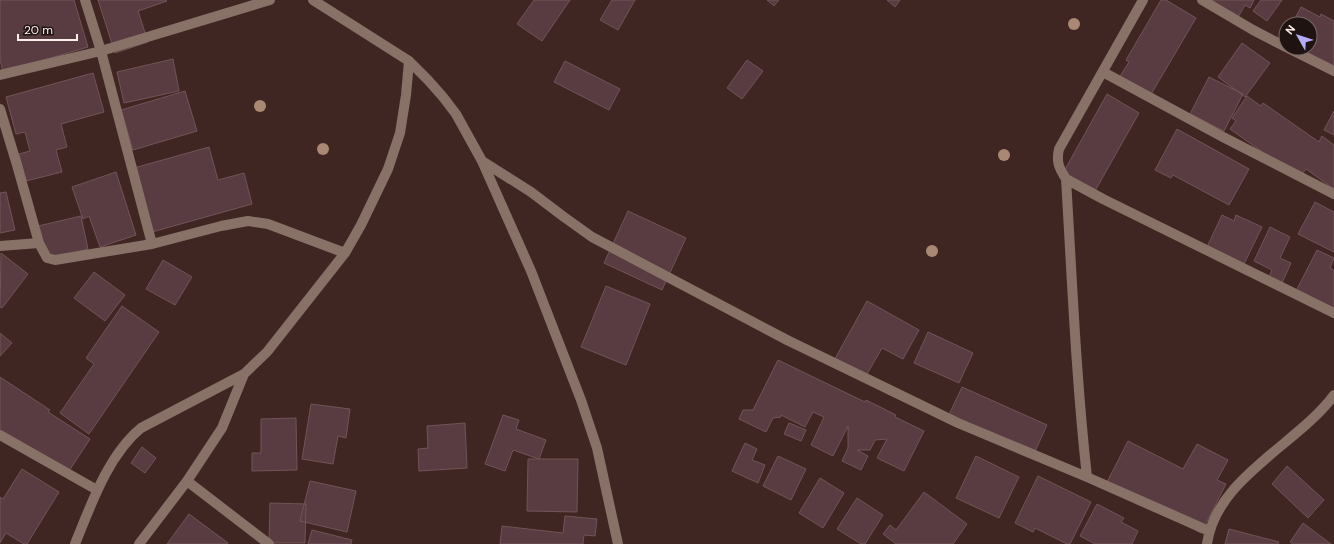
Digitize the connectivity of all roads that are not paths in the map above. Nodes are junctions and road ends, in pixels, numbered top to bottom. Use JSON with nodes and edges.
{"nodes":[{"id":1,"x":85,"y":0,"type":"edge"},
{"id":2,"x":270,"y":0,"type":"edge"},
{"id":3,"x":313,"y":0,"type":"edge"},
{"id":4,"x":1143,"y":0,"type":"edge"},
{"id":5,"x":1202,"y":0,"type":"edge"},
{"id":6,"x":1278,"y":43,"type":"edge"},
{"id":7,"x":101,"y":51,"type":"junction"},
{"id":8,"x":1303,"y":56,"type":"edge"},
{"id":9,"x":409,"y":61,"type":"junction"},
{"id":10,"x":1334,"y":71,"type":"edge"},
{"id":11,"x":1103,"y":72,"type":"junction"},
{"id":12,"x":0,"y":75,"type":"edge"},
{"id":13,"x":0,"y":109,"type":"edge"},
{"id":14,"x":482,"y":161,"type":"junction"},
{"id":15,"x":1066,"y":179,"type":"junction"},
{"id":16,"x":1334,"y":194,"type":"edge"},
{"id":17,"x":39,"y":243,"type":"junction"},
{"id":18,"x":152,"y":244,"type":"junction"},
{"id":19,"x":0,"y":246,"type":"edge"},
{"id":20,"x":345,"y":253,"type":"junction"},
{"id":21,"x":1334,"y":313,"type":"edge"},
{"id":22,"x":244,"y":374,"type":"junction"},
{"id":23,"x":1334,"y":395,"type":"edge"},
{"id":24,"x":0,"y":435,"type":"edge"},
{"id":25,"x":1087,"y":476,"type":"junction"},
{"id":26,"x":187,"y":481,"type":"junction"},
{"id":27,"x":97,"y":490,"type":"junction"},
{"id":28,"x":1209,"y":531,"type":"junction"},
{"id":29,"x":75,"y":544,"type":"edge"},
{"id":30,"x":139,"y":544,"type":"edge"},
{"id":31,"x":270,"y":544,"type":"edge"},
{"id":32,"x":618,"y":544,"type":"edge"},
{"id":33,"x":1207,"y":544,"type":"edge"}],
"edges":[{"from":1,"to":7,"type":"street"},
{"from":2,"to":7,"type":"street"},
{"from":3,"to":9,"type":"street"},
{"from":4,"to":11,"type":"street"},
{"from":5,"to":6,"type":"street"},
{"from":7,"to":12,"type":"street"},
{"from":7,"to":18,"type":"street"},
{"from":8,"to":10,"type":"street"},
{"from":9,"to":14,"type":"street"},
{"from":9,"to":20,"type":"street"},
{"from":11,"to":15,"type":"street"},
{"from":11,"to":16,"type":"street"},
{"from":13,"to":17,"type":"street"},
{"from":14,"to":25,"type":"street"},
{"from":14,"to":32,"type":"street"},
{"from":15,"to":21,"type":"street"},
{"from":15,"to":25,"type":"street"},
{"from":17,"to":18,"type":"street"},
{"from":17,"to":19,"type":"street"},
{"from":18,"to":20,"type":"street"},
{"from":20,"to":22,"type":"street"},
{"from":22,"to":26,"type":"street"},
{"from":22,"to":27,"type":"street"},
{"from":23,"to":28,"type":"street"},
{"from":24,"to":27,"type":"street"},
{"from":25,"to":28,"type":"street"},
{"from":26,"to":30,"type":"street"},
{"from":26,"to":31,"type":"street"},
{"from":27,"to":29,"type":"street"},
{"from":28,"to":33,"type":"street"}]}
